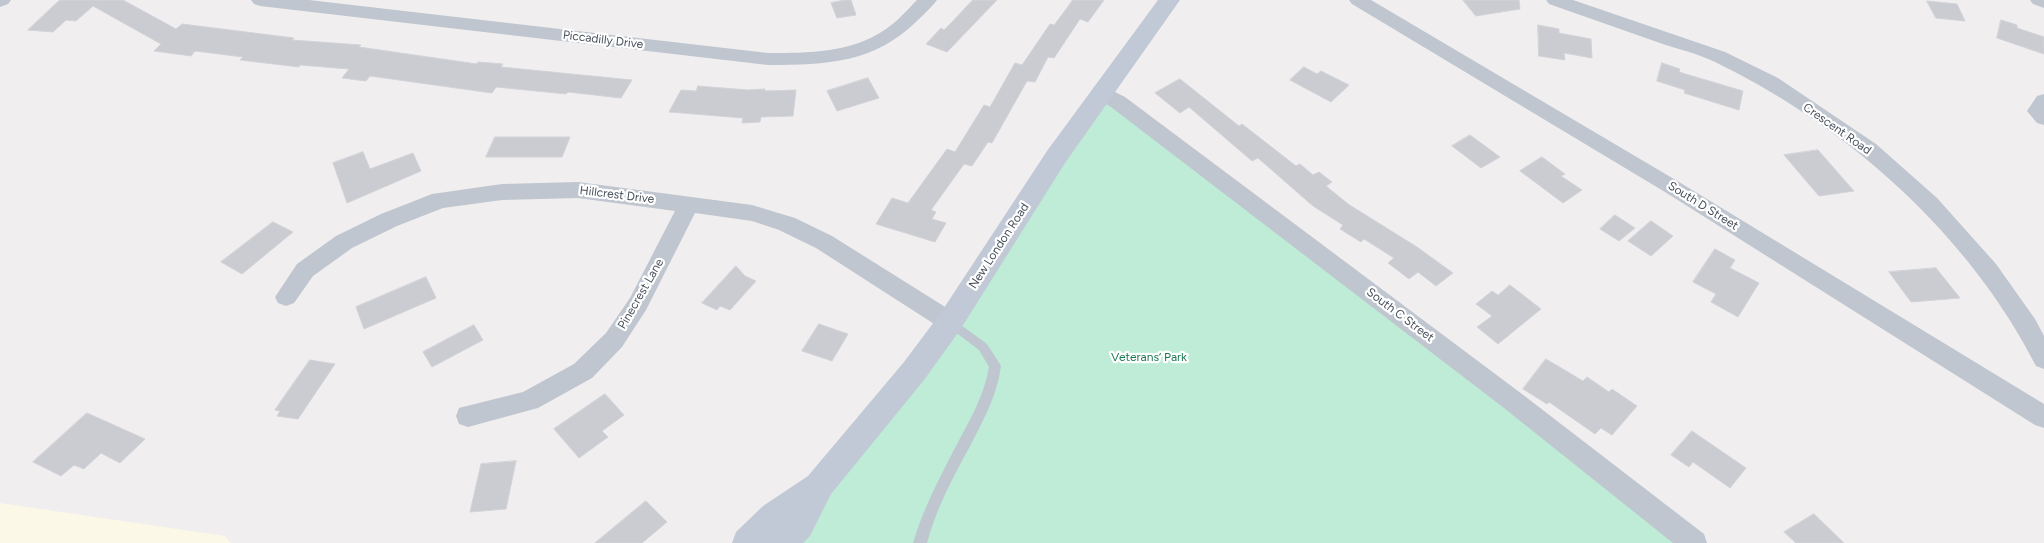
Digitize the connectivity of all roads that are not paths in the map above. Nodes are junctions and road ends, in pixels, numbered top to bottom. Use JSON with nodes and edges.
{"nodes":[{"id":1,"x":260,"y":0,"type":"edge"},
{"id":2,"x":928,"y":0,"type":"edge"},
{"id":3,"x":1169,"y":0,"type":"edge"},
{"id":4,"x":1358,"y":0,"type":"edge"},
{"id":5,"x":1554,"y":0,"type":"edge"},
{"id":6,"x":2039,"y":0,"type":"edge"},
{"id":7,"x":2044,"y":2,"type":"edge"},
{"id":8,"x":1101,"y":92,"type":"junction"},
{"id":9,"x":2044,"y":101,"type":"edge"},
{"id":10,"x":2044,"y":118,"type":"edge"},
{"id":11,"x":689,"y":205,"type":"junction"},
{"id":12,"x":286,"y":297,"type":"dead end"},
{"id":13,"x":950,"y":322,"type":"junction"},
{"id":14,"x":2044,"y":359,"type":"edge"},
{"id":15,"x":468,"y":416,"type":"dead end"},
{"id":16,"x":2044,"y":417,"type":"edge"},
{"id":17,"x":820,"y":484,"type":"junction"},
{"id":18,"x":748,"y":543,"type":"edge"},
{"id":19,"x":783,"y":543,"type":"edge"},
{"id":20,"x":920,"y":543,"type":"edge"},
{"id":21,"x":1694,"y":543,"type":"edge"}],
"edges":[{"from":1,"to":2,"type":"street","name":"Piccadilly Drive"},
{"from":3,"to":8,"type":"street","name":"New London Road"},
{"from":4,"to":16,"type":"street","name":"South D Street"},
{"from":5,"to":14,"type":"street","name":"Crescent Road"},
{"from":6,"to":7,"type":"street"},
{"from":8,"to":13,"type":"street","name":"New London Road"},
{"from":8,"to":21,"type":"street","name":"South C Street"},
{"from":9,"to":10,"type":"street"},
{"from":11,"to":12,"type":"street","name":"Hillcrest Drive"},
{"from":11,"to":13,"type":"street","name":"Hillcrest Drive"},
{"from":11,"to":15,"type":"street","name":"Pinecrest Lane"},
{"from":13,"to":17,"type":"street","name":"New London Road"},
{"from":13,"to":20,"type":"lane"},
{"from":17,"to":18,"type":"street","name":"New London Road"},
{"from":17,"to":19,"type":"street","name":"New London Road"}]}
